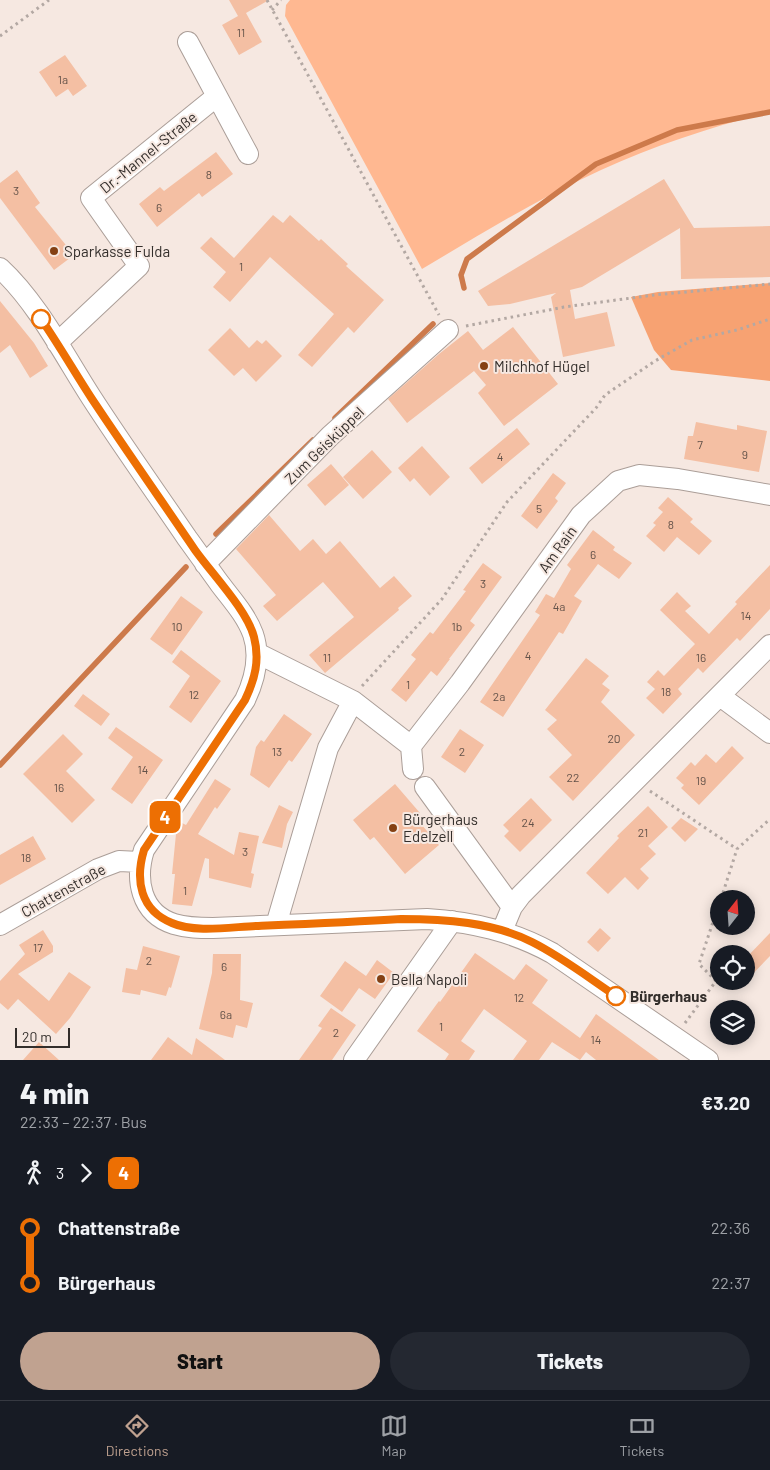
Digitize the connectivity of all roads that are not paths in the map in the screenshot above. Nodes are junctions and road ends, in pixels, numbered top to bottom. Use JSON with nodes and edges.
{"nodes":[{"id":1,"x":188,"y":42,"type":"dead end"},
{"id":2,"x":217,"y":96,"type":"junction"},
{"id":3,"x":248,"y":154,"type":"dead end"},
{"id":4,"x":0,"y":268,"type":"edge"},
{"id":5,"x":448,"y":330,"type":"road end"},
{"id":6,"x":57,"y":343,"type":"junction"},
{"id":7,"x":770,"y":495,"type":"edge"},
{"id":8,"x":205,"y":564,"type":"junction"},
{"id":9,"x":770,"y":645,"type":"edge"},
{"id":10,"x":257,"y":653,"type":"junction"},
{"id":11,"x":720,"y":696,"type":"junction"},
{"id":12,"x":353,"y":700,"type":"junction"},
{"id":13,"x":770,"y":733,"type":"edge"},
{"id":14,"x":410,"y":746,"type":"junction"},
{"id":15,"x":413,"y":769,"type":"dead end"},
{"id":16,"x":425,"y":787,"type":"dead end"},
{"id":17,"x":140,"y":862,"type":"junction"},
{"id":18,"x":512,"y":907,"type":"junction"},
{"id":19,"x":452,"y":921,"type":"junction"},
{"id":20,"x":0,"y":925,"type":"edge"},
{"id":21,"x":276,"y":925,"type":"junction"},
{"id":22,"x":502,"y":931,"type":"junction"},
{"id":23,"x":354,"y":1060,"type":"edge"},
{"id":24,"x":708,"y":1060,"type":"edge"}],
"edges":[{"from":1,"to":2,"type":"street"},
{"from":2,"to":3,"type":"street"},
{"from":2,"to":6,"type":"street","name":"Dr.-Mannel-Straße"},
{"from":4,"to":6,"type":"street"},
{"from":5,"to":8,"type":"street","name":"Zum Geisküppel"},
{"from":6,"to":8,"type":"street"},
{"from":7,"to":14,"type":"street","name":"Am Rain"},
{"from":8,"to":10,"type":"street"},
{"from":9,"to":11,"type":"street"},
{"from":10,"to":12,"type":"street"},
{"from":10,"to":17,"type":"street"},
{"from":11,"to":13,"type":"street"},
{"from":11,"to":18,"type":"street"},
{"from":12,"to":14,"type":"street"},
{"from":12,"to":21,"type":"street"},
{"from":14,"to":15,"type":"street"},
{"from":16,"to":18,"type":"street"},
{"from":17,"to":20,"type":"street","name":"Chattenstraße"},
{"from":17,"to":21,"type":"street"},
{"from":18,"to":22,"type":"street"},
{"from":19,"to":21,"type":"street"},
{"from":19,"to":22,"type":"street"},
{"from":19,"to":23,"type":"street"},
{"from":22,"to":24,"type":"street"}]}
